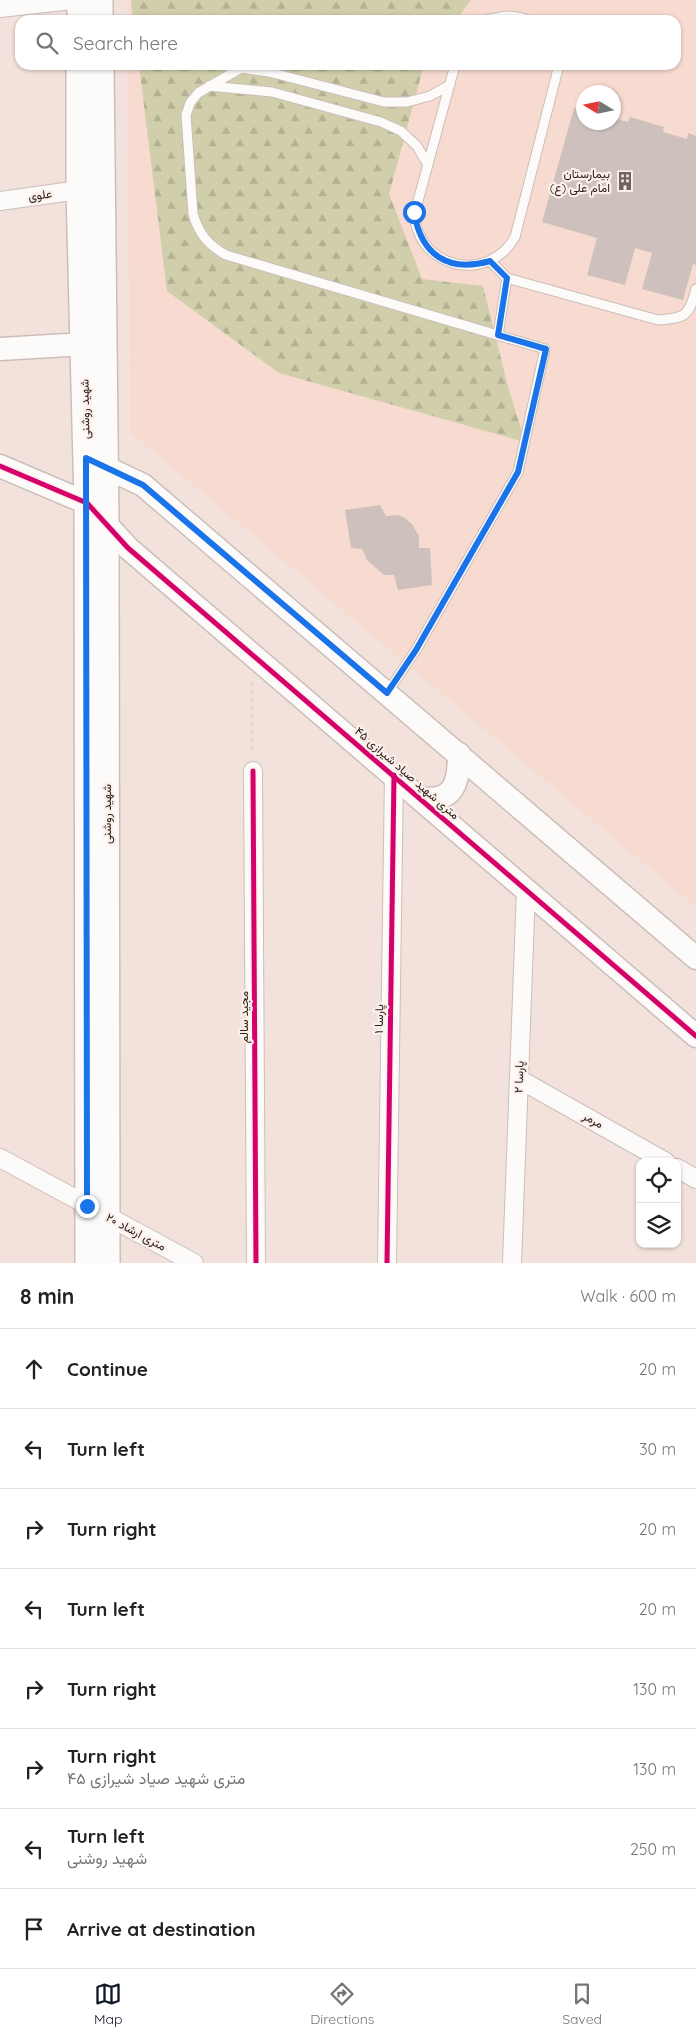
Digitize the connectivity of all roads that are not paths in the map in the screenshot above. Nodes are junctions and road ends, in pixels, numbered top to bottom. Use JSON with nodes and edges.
{"nodes":[{"id":1,"x":72,"y":0,"type":"edge"},
{"id":2,"x":80,"y":0,"type":"edge"},
{"id":3,"x":100,"y":0,"type":"edge"},
{"id":4,"x":0,"y":8,"type":"edge"},
{"id":5,"x":80,"y":15,"type":"edge"},
{"id":6,"x":100,"y":15,"type":"edge"},
{"id":7,"x":237,"y":70,"type":"edge"},
{"id":8,"x":255,"y":70,"type":"edge"},
{"id":9,"x":454,"y":70,"type":"edge"},
{"id":10,"x":558,"y":70,"type":"edge"},
{"id":11,"x":90,"y":72,"type":"edge"},
{"id":12,"x":450,"y":85,"type":"junction"},
{"id":13,"x":208,"y":86,"type":"junction"},
{"id":14,"x":428,"y":165,"type":"junction"},
{"id":15,"x":79,"y":190,"type":"junction"},
{"id":16,"x":0,"y":201,"type":"edge"},
{"id":17,"x":490,"y":261,"type":"junction"},
{"id":18,"x":507,"y":278,"type":"junction"},
{"id":19,"x":696,"y":289,"type":"edge"},
{"id":20,"x":498,"y":335,"type":"junction"},
{"id":21,"x":84,"y":344,"type":"junction"},
{"id":22,"x":0,"y":349,"type":"edge"},
{"id":23,"x":96,"y":462,"type":"junction"},
{"id":24,"x":0,"y":466,"type":"edge"},
{"id":25,"x":87,"y":503,"type":"junction"},
{"id":26,"x":106,"y":523,"type":"junction"},
{"id":27,"x":387,"y":693,"type":"junction"},
{"id":28,"x":459,"y":754,"type":"junction"},
{"id":29,"x":253,"y":771,"type":"road end"},
{"id":30,"x":394,"y":775,"type":"junction"},
{"id":31,"x":420,"y":798,"type":"junction"},
{"id":32,"x":526,"y":890,"type":"junction"},
{"id":33,"x":696,"y":958,"type":"edge"},
{"id":34,"x":696,"y":1036,"type":"edge"},
{"id":35,"x":519,"y":1079,"type":"junction"},
{"id":36,"x":0,"y":1158,"type":"edge"},
{"id":37,"x":659,"y":1158,"type":"edge"},
{"id":38,"x":681,"y":1170,"type":"edge"},
{"id":39,"x":696,"y":1178,"type":"edge"},
{"id":40,"x":97,"y":1211,"type":"junction"},
{"id":41,"x":88,"y":1263,"type":"edge"},
{"id":42,"x":107,"y":1263,"type":"edge"},
{"id":43,"x":194,"y":1263,"type":"edge"},
{"id":44,"x":256,"y":1263,"type":"edge"},
{"id":45,"x":387,"y":1263,"type":"edge"},
{"id":46,"x":512,"y":1263,"type":"edge"}],
"edges":[{"from":1,"to":4,"type":"street"},
{"from":2,"to":5,"type":"main road"},
{"from":3,"to":6,"type":"main road"},
{"from":7,"to":13,"type":"lane"},
{"from":8,"to":12,"type":"lane"},
{"from":9,"to":12,"type":"lane"},
{"from":10,"to":17,"type":"lane"},
{"from":11,"to":15,"type":"main road","name":"شهید روشنی"},
{"from":11,"to":23,"type":"main road","name":"شهید روشنی"},
{"from":12,"to":14,"type":"lane"},
{"from":13,"to":14,"type":"lane"},
{"from":13,"to":20,"type":"lane"},
{"from":14,"to":17,"type":"lane"},
{"from":15,"to":16,"type":"street","name":"علوی"},
{"from":15,"to":21,"type":"main road","name":"شهید روشنی"},
{"from":17,"to":18,"type":"lane"},
{"from":18,"to":19,"type":"lane"},
{"from":18,"to":20,"type":"lane"},
{"from":20,"to":27,"type":"lane"},
{"from":21,"to":22,"type":"street"},
{"from":21,"to":23,"type":"main road","name":"شهید روشنی"},
{"from":23,"to":25,"type":"main road","name":"شهید روشنی"},
{"from":23,"to":26,"type":"main road","name":"شهید روشنی"},
{"from":23,"to":27,"type":"street"},
{"from":24,"to":25,"type":"street"},
{"from":25,"to":26,"type":"street","name":"۴۵ متری شهید صیاد شیرازی"},
{"from":25,"to":40,"type":"main road","name":"شهید روشنی"},
{"from":26,"to":30,"type":"street","name":"۴۵ متری شهید صیاد شیرازی"},
{"from":26,"to":40,"type":"main road","name":"شهید روشنی"},
{"from":27,"to":28,"type":"street"},
{"from":28,"to":31,"type":"street"},
{"from":28,"to":33,"type":"street"},
{"from":29,"to":44,"type":"street","name":"مجید سالم"},
{"from":30,"to":31,"type":"street","name":"۴۵ متری شهید صیاد شیرازی"},
{"from":30,"to":45,"type":"street","name":"پارسا ۱"},
{"from":31,"to":32,"type":"street","name":"۴۵ متری شهید صیاد شیرازی"},
{"from":32,"to":34,"type":"street","name":"۴۵ متری شهید صیاد شیرازی"},
{"from":32,"to":35,"type":"street","name":"پارسا ۲"},
{"from":35,"to":37,"type":"street","name":"مرمر"},
{"from":35,"to":46,"type":"street","name":"پارسا ۲"},
{"from":36,"to":40,"type":"street","name":"۲۰ متری ارشاد"},
{"from":38,"to":39,"type":"street"},
{"from":40,"to":41,"type":"main road","name":"شهید روشنی"},
{"from":40,"to":42,"type":"main road","name":"شهید روشنی"},
{"from":40,"to":43,"type":"street","name":"۲۰ متری ارشاد"}]}
